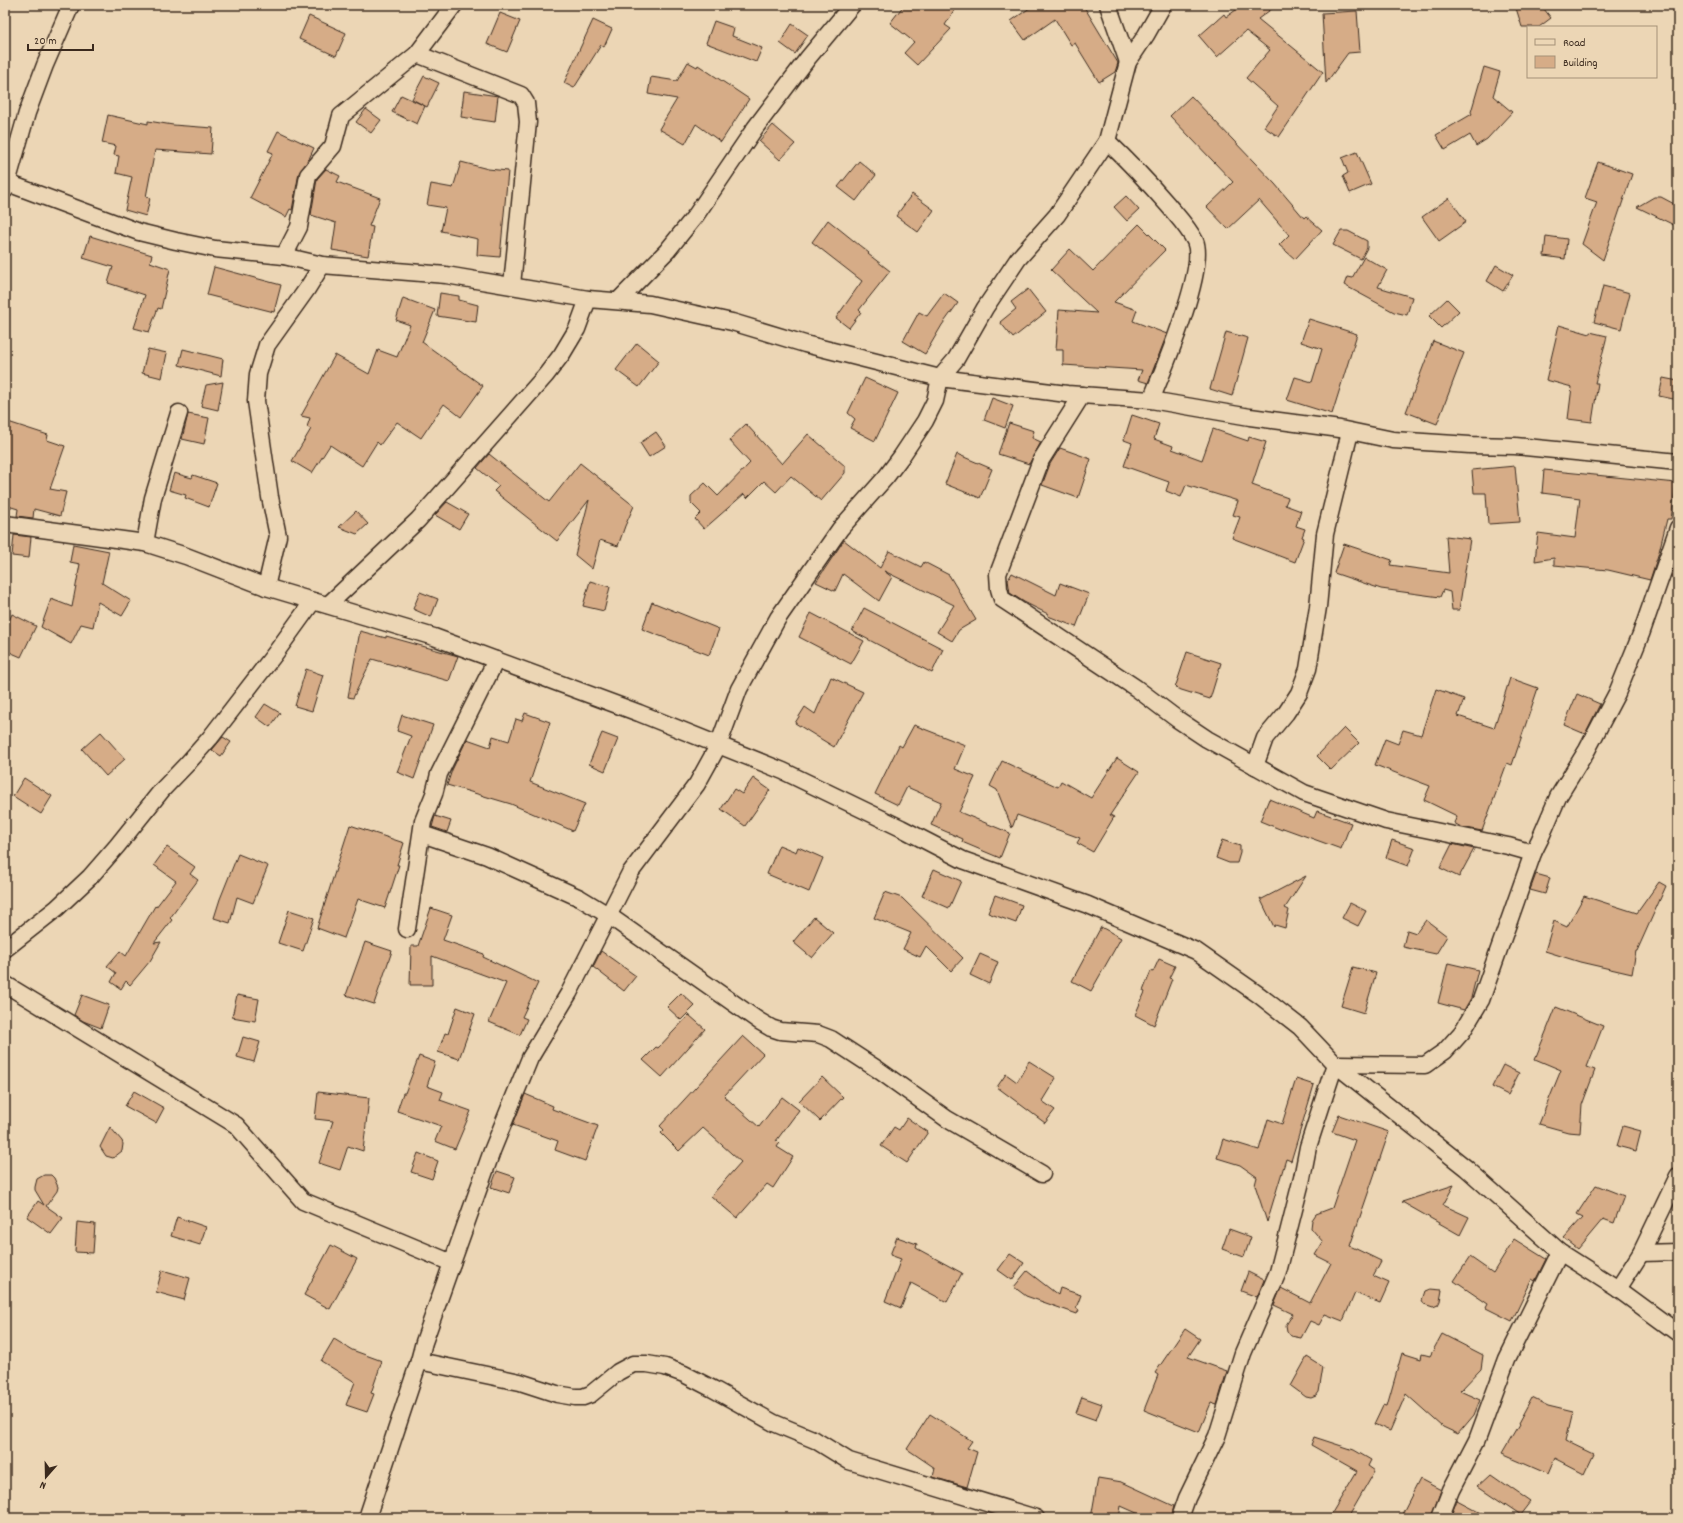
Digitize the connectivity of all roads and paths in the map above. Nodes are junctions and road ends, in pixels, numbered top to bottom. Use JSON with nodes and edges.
{"nodes":[{"id":1,"x":71,"y":5,"type":"edge"},
{"id":2,"x":454,"y":5,"type":"edge"},
{"id":3,"x":852,"y":5,"type":"edge"},
{"id":4,"x":1108,"y":5,"type":"edge"},
{"id":5,"x":1163,"y":5,"type":"edge"},
{"id":6,"x":417,"y":54,"type":"junction"},
{"id":7,"x":1128,"y":62,"type":"junction"},
{"id":8,"x":1107,"y":141,"type":"junction"},
{"id":9,"x":6,"y":185,"type":"edge"},
{"id":10,"x":284,"y":256,"type":"junction"},
{"id":11,"x":322,"y":265,"type":"junction"},
{"id":12,"x":512,"y":285,"type":"junction"},
{"id":13,"x":588,"y":299,"type":"junction"},
{"id":14,"x":620,"y":300,"type":"junction"},
{"id":15,"x":940,"y":378,"type":"junction"},
{"id":16,"x":1082,"y":395,"type":"junction"},
{"id":17,"x":1151,"y":400,"type":"junction"},
{"id":18,"x":179,"y":413,"type":"dead end"},
{"id":19,"x":1350,"y":432,"type":"junction"},
{"id":20,"x":1678,"y":462,"type":"edge"},
{"id":21,"x":5,"y":524,"type":"edge"},
{"id":22,"x":1678,"y":528,"type":"edge"},
{"id":23,"x":145,"y":543,"type":"junction"},
{"id":24,"x":266,"y":587,"type":"junction"},
{"id":25,"x":320,"y":603,"type":"junction"},
{"id":26,"x":496,"y":660,"type":"junction"},
{"id":27,"x":718,"y":746,"type":"junction"},
{"id":28,"x":1255,"y":766,"type":"junction"},
{"id":29,"x":422,"y":834,"type":"junction"},
{"id":30,"x":1533,"y":853,"type":"junction"},
{"id":31,"x":608,"y":915,"type":"junction"},
{"id":32,"x":407,"y":929,"type":"dead end"},
{"id":33,"x":5,"y":949,"type":"edge"},
{"id":34,"x":5,"y":984,"type":"edge"},
{"id":35,"x":1335,"y":1064,"type":"junction"},
{"id":36,"x":1042,"y":1174,"type":"dead end"},
{"id":37,"x":1678,"y":1176,"type":"edge"},
{"id":38,"x":1560,"y":1252,"type":"junction"},
{"id":39,"x":1678,"y":1252,"type":"edge"},
{"id":40,"x":1641,"y":1254,"type":"junction"},
{"id":41,"x":452,"y":1262,"type":"junction"},
{"id":42,"x":1618,"y":1289,"type":"junction"},
{"id":43,"x":1678,"y":1333,"type":"edge"},
{"id":44,"x":419,"y":1361,"type":"junction"},
{"id":45,"x":367,"y":1518,"type":"edge"},
{"id":46,"x":1036,"y":1518,"type":"edge"},
{"id":47,"x":1180,"y":1518,"type":"edge"},
{"id":48,"x":1440,"y":1518,"type":"edge"}],
"edges":[{"from":1,"to":9,"type":"street"},
{"from":2,"to":6,"type":"street"},
{"from":3,"to":14,"type":"street"},
{"from":4,"to":7,"type":"street"},
{"from":5,"to":7,"type":"street"},
{"from":6,"to":10,"type":"street"},
{"from":6,"to":12,"type":"street"},
{"from":7,"to":8,"type":"street"},
{"from":8,"to":15,"type":"street"},
{"from":8,"to":17,"type":"street"},
{"from":9,"to":10,"type":"street"},
{"from":10,"to":11,"type":"street"},
{"from":11,"to":12,"type":"street"},
{"from":11,"to":24,"type":"street"},
{"from":12,"to":13,"type":"street"},
{"from":13,"to":14,"type":"street"},
{"from":13,"to":25,"type":"street"},
{"from":14,"to":15,"type":"street"},
{"from":15,"to":16,"type":"street"},
{"from":15,"to":27,"type":"street"},
{"from":16,"to":17,"type":"street"},
{"from":16,"to":28,"type":"street"},
{"from":17,"to":19,"type":"street"},
{"from":18,"to":23,"type":"street"},
{"from":19,"to":20,"type":"street"},
{"from":19,"to":28,"type":"street"},
{"from":21,"to":23,"type":"street"},
{"from":22,"to":30,"type":"street"},
{"from":23,"to":24,"type":"street"},
{"from":24,"to":25,"type":"street"},
{"from":25,"to":26,"type":"street"},
{"from":25,"to":33,"type":"street"},
{"from":26,"to":27,"type":"street"},
{"from":26,"to":29,"type":"street"},
{"from":27,"to":31,"type":"street"},
{"from":27,"to":35,"type":"street"},
{"from":28,"to":30,"type":"street"},
{"from":29,"to":31,"type":"street"},
{"from":29,"to":32,"type":"street"},
{"from":30,"to":35,"type":"street"},
{"from":31,"to":36,"type":"street"},
{"from":31,"to":41,"type":"street"},
{"from":34,"to":41,"type":"street"},
{"from":35,"to":38,"type":"street"},
{"from":35,"to":47,"type":"street"},
{"from":37,"to":40,"type":"street"},
{"from":38,"to":42,"type":"street"},
{"from":38,"to":48,"type":"street"},
{"from":39,"to":40,"type":"street"},
{"from":40,"to":42,"type":"street"},
{"from":41,"to":44,"type":"street"},
{"from":42,"to":43,"type":"street"},
{"from":44,"to":45,"type":"street"},
{"from":44,"to":46,"type":"street"}]}
